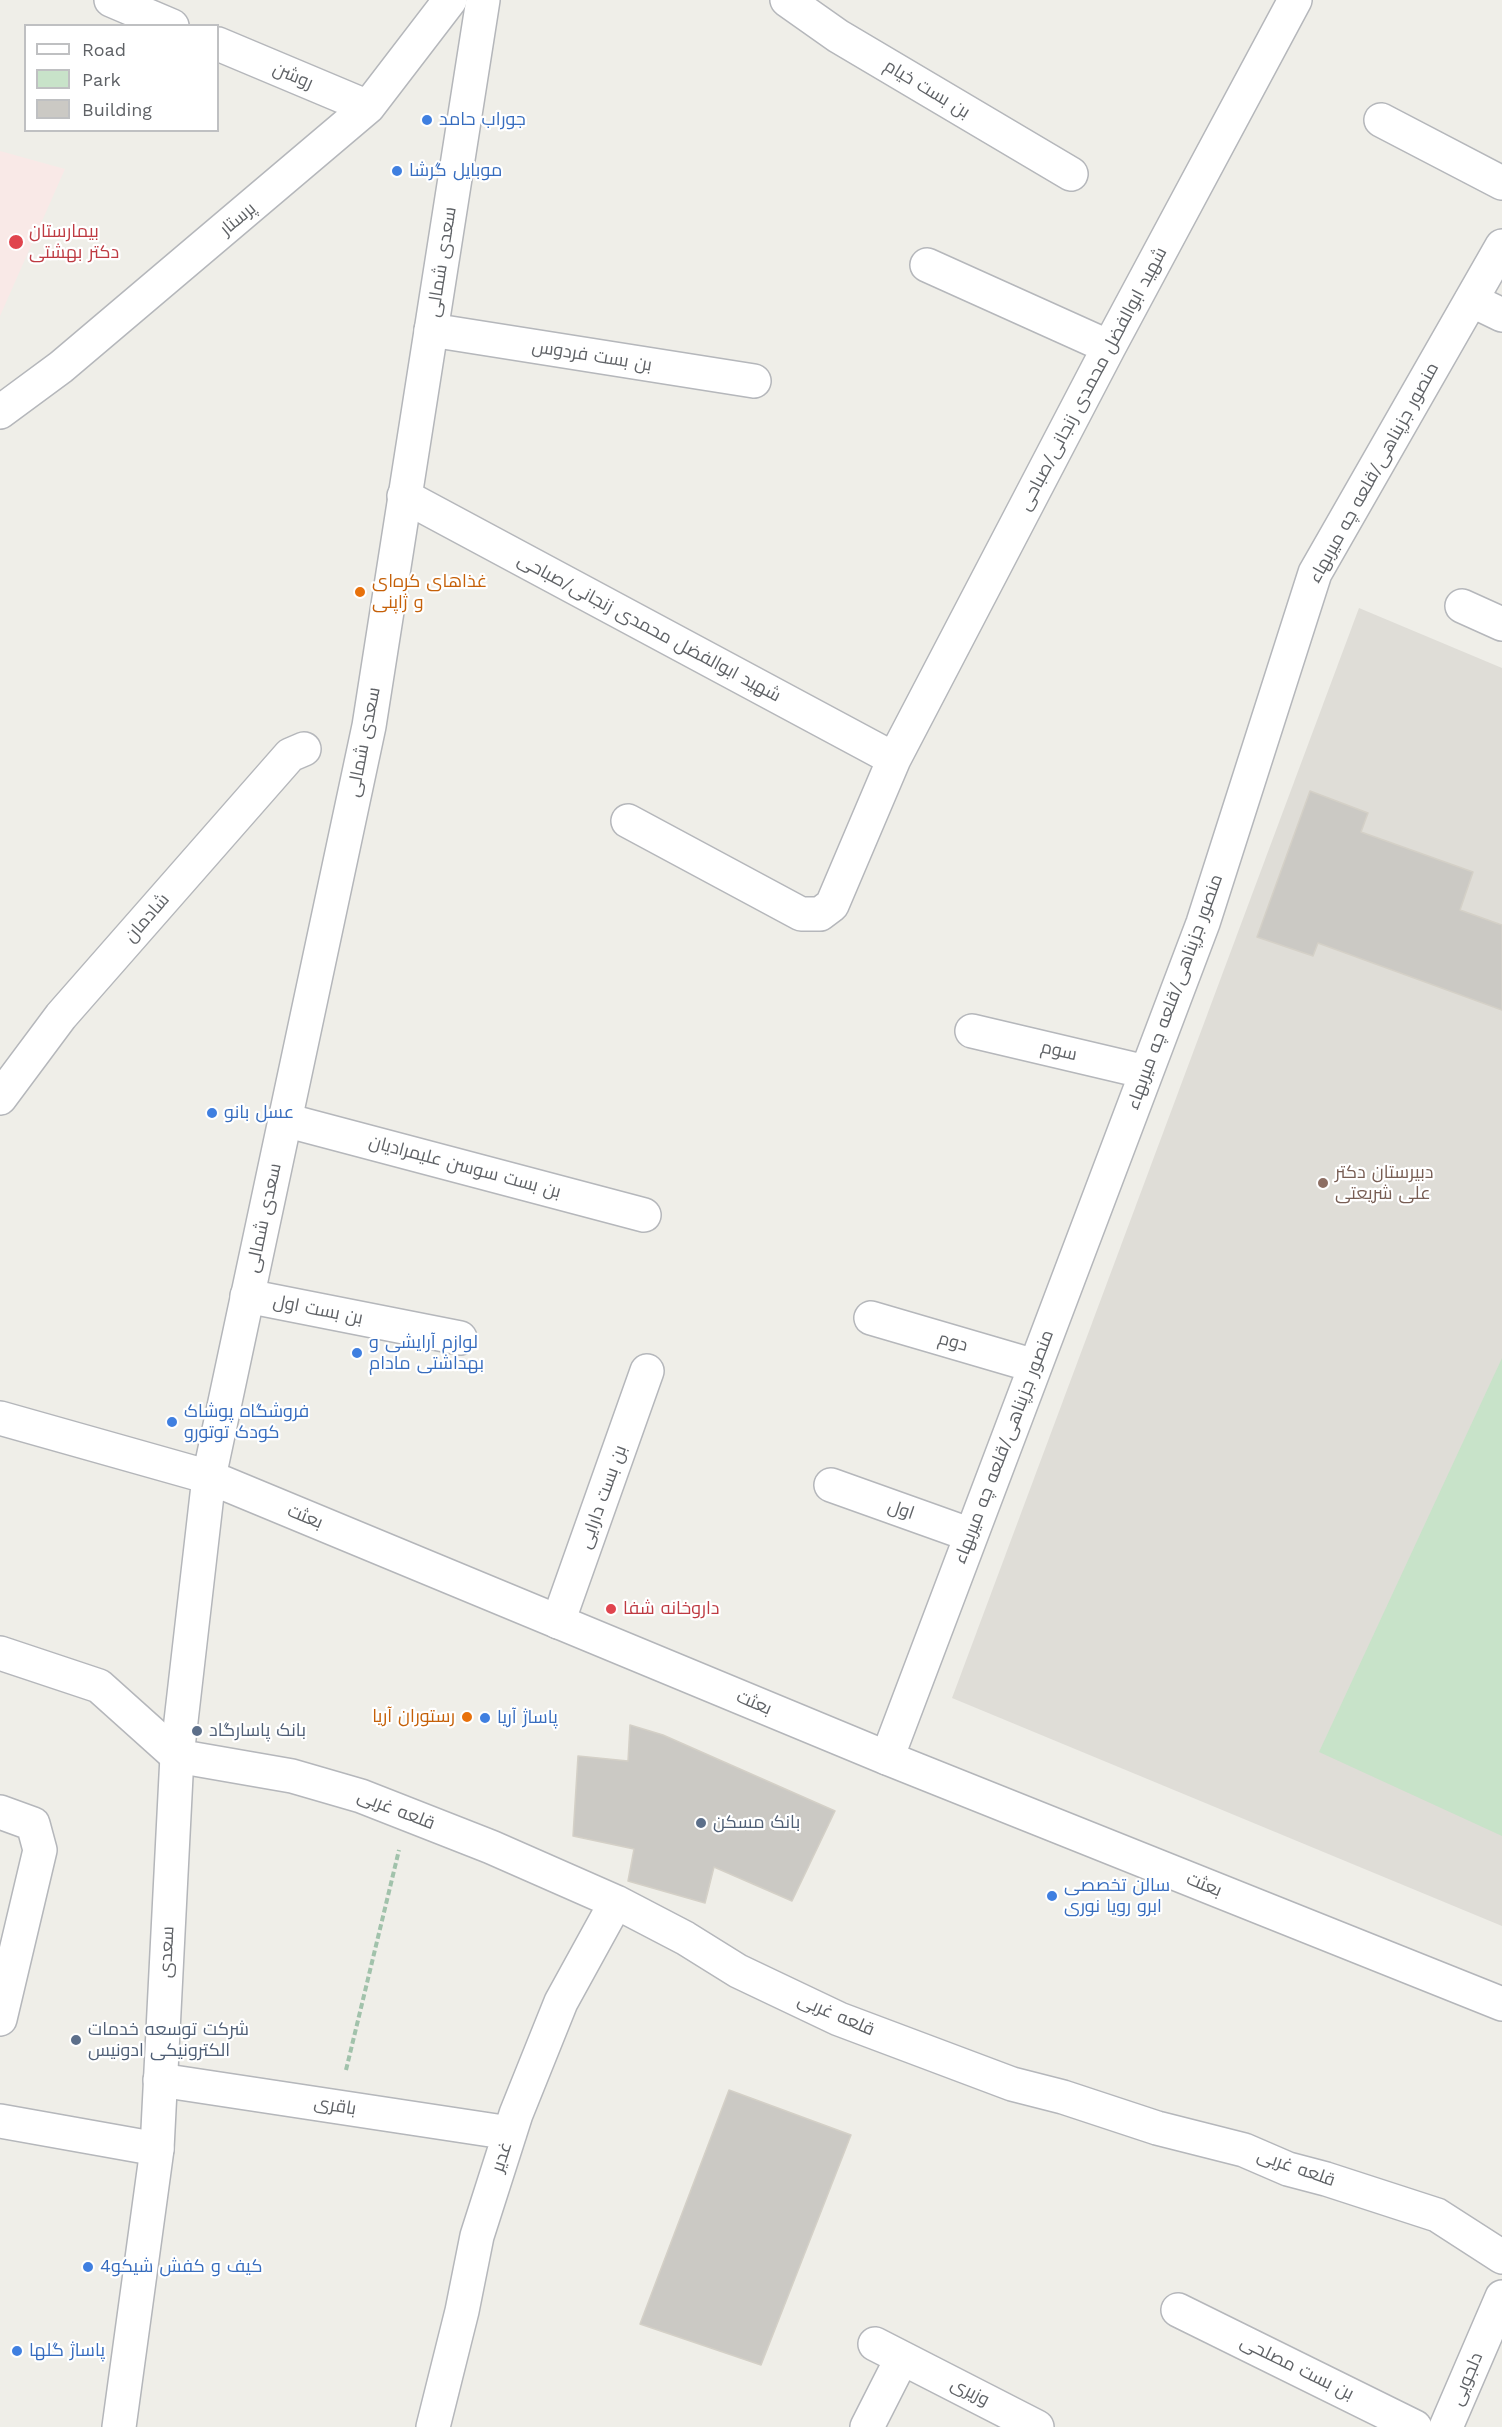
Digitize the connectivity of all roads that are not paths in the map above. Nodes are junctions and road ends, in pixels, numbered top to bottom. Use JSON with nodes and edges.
{"nodes":[{"id":1,"x":111,"y":0,"type":"edge"},
{"id":2,"x":450,"y":0,"type":"edge"},
{"id":3,"x":483,"y":0,"type":"edge"},
{"id":4,"x":787,"y":0,"type":"edge"},
{"id":5,"x":1295,"y":0,"type":"edge"},
{"id":6,"x":167,"y":24,"type":"edge"},
{"id":7,"x":219,"y":44,"type":"edge"},
{"id":8,"x":368,"y":107,"type":"junction"},
{"id":9,"x":1381,"y":120,"type":"dead end"},
{"id":10,"x":1071,"y":174,"type":"dead end"},
{"id":11,"x":1502,"y":183,"type":"edge"},
{"id":12,"x":1502,"y":246,"type":"edge"},
{"id":13,"x":927,"y":265,"type":"dead end"},
{"id":14,"x":1471,"y":300,"type":"junction"},
{"id":15,"x":1502,"y":315,"type":"edge"},
{"id":16,"x":431,"y":330,"type":"junction"},
{"id":17,"x":1109,"y":347,"type":"junction"},
{"id":18,"x":754,"y":381,"type":"dead end"},
{"id":19,"x":0,"y":412,"type":"edge"},
{"id":20,"x":404,"y":496,"type":"junction"},
{"id":21,"x":1462,"y":606,"type":"dead end"},
{"id":22,"x":1502,"y":624,"type":"edge"},
{"id":23,"x":304,"y":749,"type":"dead end"},
{"id":24,"x":894,"y":759,"type":"junction"},
{"id":25,"x":628,"y":821,"type":"dead end"},
{"id":26,"x":972,"y":1031,"type":"dead end"},
{"id":27,"x":1146,"y":1072,"type":"junction"},
{"id":28,"x":0,"y":1098,"type":"edge"},
{"id":29,"x":285,"y":1120,"type":"junction"},
{"id":30,"x":644,"y":1215,"type":"dead end"},
{"id":31,"x":248,"y":1296,"type":"junction"},
{"id":32,"x":872,"y":1318,"type":"dead end"},
{"id":33,"x":460,"y":1338,"type":"dead end"},
{"id":34,"x":1035,"y":1366,"type":"junction"},
{"id":35,"x":647,"y":1371,"type":"dead end"},
{"id":36,"x":0,"y":1418,"type":"edge"},
{"id":37,"x":209,"y":1477,"type":"junction"},
{"id":38,"x":831,"y":1485,"type":"dead end"},
{"id":39,"x":971,"y":1535,"type":"junction"},
{"id":40,"x":558,"y":1622,"type":"junction"},
{"id":41,"x":0,"y":1653,"type":"edge"},
{"id":42,"x":177,"y":1756,"type":"junction"},
{"id":43,"x":887,"y":1758,"type":"junction"},
{"id":44,"x":0,"y":1812,"type":"edge"},
{"id":45,"x":616,"y":1902,"type":"junction"},
{"id":46,"x":1502,"y":2004,"type":"edge"},
{"id":47,"x":0,"y":2019,"type":"edge"},
{"id":48,"x":160,"y":2080,"type":"junction"},
{"id":49,"x":0,"y":2121,"type":"edge"},
{"id":50,"x":510,"y":2133,"type":"junction"},
{"id":51,"x":157,"y":2149,"type":"junction"},
{"id":52,"x":1502,"y":2257,"type":"edge"},
{"id":53,"x":1502,"y":2297,"type":"edge"},
{"id":54,"x":1178,"y":2310,"type":"dead end"},
{"id":55,"x":119,"y":2427,"type":"edge"},
{"id":56,"x":433,"y":2427,"type":"edge"},
{"id":57,"x":867,"y":2427,"type":"edge"},
{"id":58,"x":1037,"y":2427,"type":"edge"},
{"id":59,"x":1415,"y":2427,"type":"edge"},
{"id":60,"x":1446,"y":2427,"type":"edge"}],
"edges":[{"from":1,"to":6,"type":"street"},
{"from":2,"to":8,"type":"street","name":"پرستار"},
{"from":3,"to":16,"type":"street","name":"سعدی شمالی"},
{"from":4,"to":10,"type":"street","name":"بن بست خیام"},
{"from":5,"to":17,"type":"street","name":"شهید ابوالفضل محمدی زنجانی/صباحی"},
{"from":7,"to":8,"type":"street","name":"روشن"},
{"from":8,"to":19,"type":"street","name":"پرستار"},
{"from":9,"to":11,"type":"street"},
{"from":12,"to":14,"type":"street","name":"منصور جزپناهی/قلعه چه میربهاء"},
{"from":13,"to":17,"type":"street"},
{"from":14,"to":15,"type":"street"},
{"from":14,"to":27,"type":"street","name":"منصور جزپناهی/قلعه چه میربهاء"},
{"from":16,"to":18,"type":"street","name":"بن بست فردوس"},
{"from":16,"to":20,"type":"street","name":"سعدی شمالی"},
{"from":17,"to":24,"type":"street","name":"شهید ابوالفضل محمدی زنجانی/صباحی"},
{"from":20,"to":24,"type":"street","name":"شهید ابوالفضل محمدی زنجانی/صباحی"},
{"from":20,"to":29,"type":"street","name":"سعدی شمالی"},
{"from":21,"to":22,"type":"street"},
{"from":23,"to":28,"type":"street","name":"شادمان"},
{"from":24,"to":25,"type":"street","name":"شهید ابوالفضل محمدی زنجانی/صباحی"},
{"from":26,"to":27,"type":"street","name":"سوم"},
{"from":27,"to":34,"type":"street","name":"منصور جزپناهی/قلعه چه میربهاء"},
{"from":29,"to":30,"type":"street","name":"بن بست سوسن علیمرادیان"},
{"from":29,"to":31,"type":"street","name":"سعدی شمالی"},
{"from":31,"to":33,"type":"street","name":"بن بست اول"},
{"from":31,"to":37,"type":"street","name":"سعدی شمالی"},
{"from":32,"to":34,"type":"street","name":"دوم"},
{"from":34,"to":39,"type":"street","name":"منصور جزپناهی/قلعه چه میربهاء"},
{"from":35,"to":40,"type":"street","name":"بن بست دارایی"},
{"from":36,"to":37,"type":"street","name":"بعثت"},
{"from":37,"to":40,"type":"street","name":"بعثت"},
{"from":37,"to":42,"type":"street","name":"سعدی"},
{"from":38,"to":39,"type":"street","name":"اول"},
{"from":39,"to":43,"type":"street","name":"منصور جزپناهی/قلعه چه میربهاء"},
{"from":40,"to":43,"type":"street","name":"بعثت"},
{"from":41,"to":42,"type":"street"},
{"from":42,"to":45,"type":"street","name":"قلعه غربی"},
{"from":42,"to":48,"type":"street","name":"سعدی"},
{"from":43,"to":46,"type":"street","name":"بعثت"},
{"from":44,"to":47,"type":"street"},
{"from":45,"to":50,"type":"street","name":"غدیر"},
{"from":45,"to":52,"type":"street","name":"قلعه غربی"},
{"from":48,"to":50,"type":"street","name":"باقری"},
{"from":48,"to":51,"type":"street","name":"سعدی"},
{"from":49,"to":51,"type":"street"},
{"from":50,"to":56,"type":"street","name":"غدیر"},
{"from":51,"to":55,"type":"street","name":"سعدی"},
{"from":53,"to":60,"type":"street","name":"دلجویی"},
{"from":54,"to":59,"type":"street","name":"بن بست مصلحی"},
{"from":57,"to":58,"type":"street","name":"وزیری"}]}
